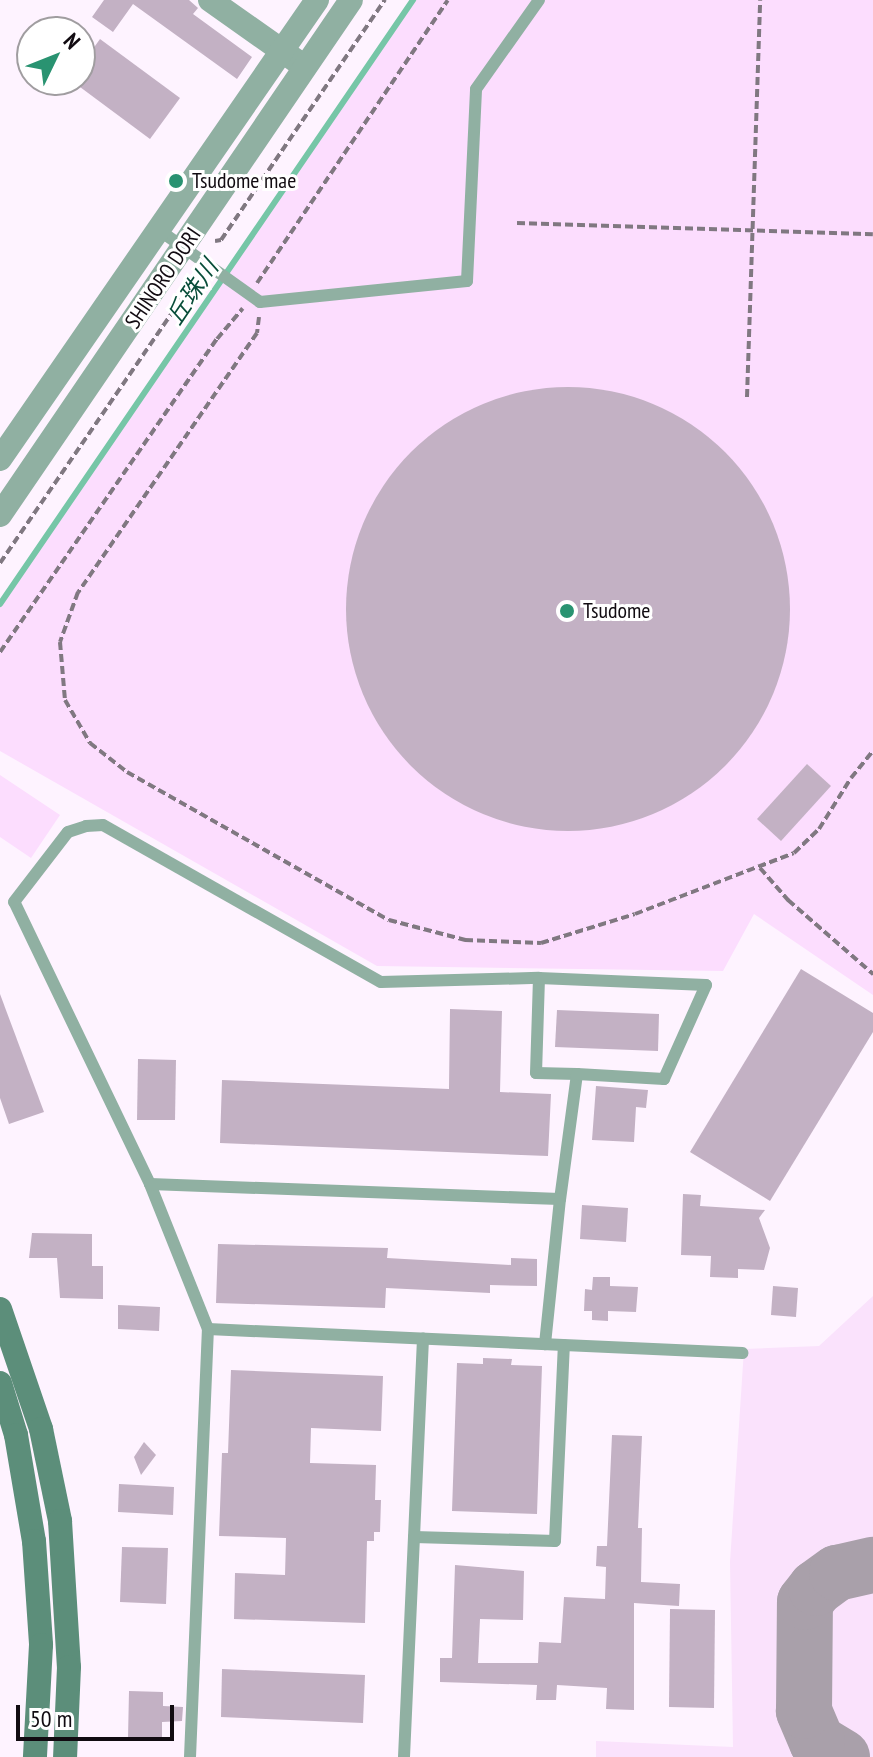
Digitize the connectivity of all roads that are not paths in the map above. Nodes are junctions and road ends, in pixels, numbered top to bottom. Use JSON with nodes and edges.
{"nodes":[{"id":1,"x":210,"y":0,"type":"edge"},
{"id":2,"x":317,"y":0,"type":"edge"},
{"id":3,"x":351,"y":0,"type":"edge"},
{"id":4,"x":539,"y":0,"type":"edge"},
{"id":5,"x":281,"y":52,"type":"junction"},
{"id":6,"x":305,"y":67,"type":"junction"},
{"id":7,"x":159,"y":230,"type":"junction"},
{"id":8,"x":197,"y":250,"type":"junction"},
{"id":9,"x":0,"y":459,"type":"edge"},
{"id":10,"x":0,"y":515,"type":"edge"},
{"id":11,"x":539,"y":978,"type":"junction"},
{"id":12,"x":577,"y":1074,"type":"junction"},
{"id":13,"x":150,"y":1184,"type":"junction"},
{"id":14,"x":560,"y":1199,"type":"junction"},
{"id":15,"x":0,"y":1309,"type":"edge"},
{"id":16,"x":208,"y":1329,"type":"junction"},
{"id":17,"x":423,"y":1338,"type":"junction"},
{"id":18,"x":545,"y":1344,"type":"junction"},
{"id":19,"x":564,"y":1345,"type":"junction"},
{"id":20,"x":742,"y":1353,"type":"dead end"},
{"id":21,"x":0,"y":1383,"type":"edge"},
{"id":22,"x":414,"y":1537,"type":"junction"},
{"id":23,"x":35,"y":1757,"type":"edge"},
{"id":24,"x":65,"y":1757,"type":"edge"},
{"id":25,"x":190,"y":1757,"type":"edge"},
{"id":26,"x":404,"y":1757,"type":"edge"}],
"edges":[{"from":1,"to":5,"type":"street"},
{"from":2,"to":5,"type":"street","name":"SHINORO DORI"},
{"from":3,"to":6,"type":"street","name":"SHINORO DORI"},
{"from":4,"to":8,"type":"lane"},
{"from":5,"to":6,"type":"street"},
{"from":5,"to":7,"type":"street","name":"SHINORO DORI"},
{"from":6,"to":8,"type":"street","name":"SHINORO DORI"},
{"from":7,"to":8,"type":"lane"},
{"from":7,"to":9,"type":"street","name":"SHINORO DORI"},
{"from":8,"to":10,"type":"street","name":"SHINORO DORI"},
{"from":11,"to":12,"type":"lane"},
{"from":11,"to":12,"type":"lane"},
{"from":11,"to":13,"type":"lane"},
{"from":12,"to":14,"type":"lane"},
{"from":13,"to":14,"type":"lane"},
{"from":13,"to":16,"type":"lane"},
{"from":14,"to":18,"type":"lane"},
{"from":15,"to":24,"type":"main road"},
{"from":16,"to":17,"type":"lane"},
{"from":16,"to":25,"type":"lane"},
{"from":17,"to":18,"type":"lane"},
{"from":17,"to":22,"type":"lane"},
{"from":18,"to":19,"type":"lane"},
{"from":19,"to":20,"type":"lane"},
{"from":19,"to":22,"type":"lane"},
{"from":21,"to":23,"type":"main road"},
{"from":22,"to":26,"type":"lane"}]}
